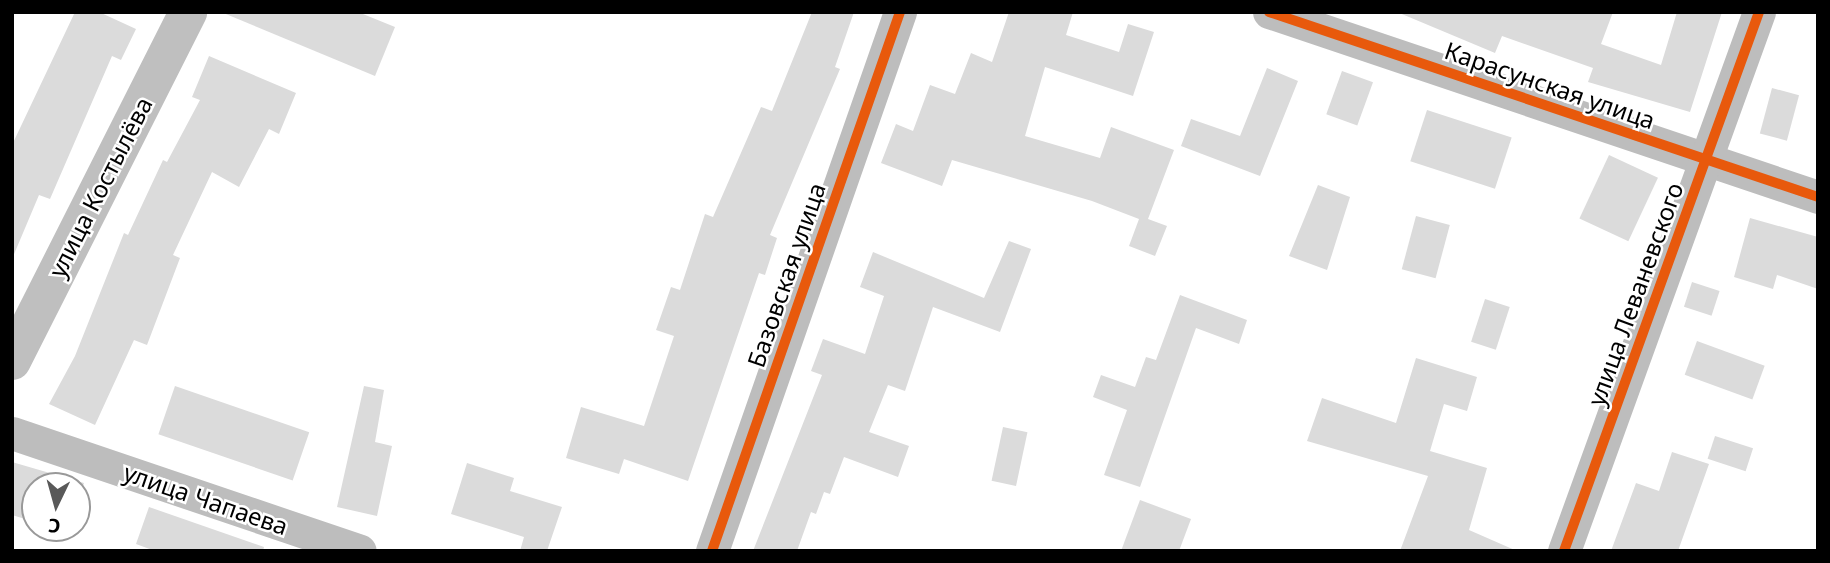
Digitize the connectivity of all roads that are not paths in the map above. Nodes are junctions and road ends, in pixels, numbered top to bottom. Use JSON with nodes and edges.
{"nodes":[{"id":1,"x":188,"y":12,"type":"edge"},
{"id":2,"x":900,"y":12,"type":"edge"},
{"id":3,"x":1269,"y":12,"type":"edge"},
{"id":4,"x":1759,"y":12,"type":"edge"},
{"id":5,"x":1707,"y":160,"type":"junction"},
{"id":6,"x":1818,"y":197,"type":"edge"},
{"id":7,"x":12,"y":361,"type":"edge"},
{"id":8,"x":12,"y":433,"type":"edge"},
{"id":9,"x":360,"y":551,"type":"edge"},
{"id":10,"x":712,"y":551,"type":"edge"},
{"id":11,"x":1564,"y":551,"type":"edge"}],
"edges":[{"from":1,"to":7,"type":"main road","name":"улица Костылёва"},
{"from":2,"to":10,"type":"street","name":"Базовская улица"},
{"from":3,"to":5,"type":"street","name":"Карасунская улица"},
{"from":4,"to":5,"type":"street","name":"улица Леваневского"},
{"from":5,"to":6,"type":"street","name":"Карасунская улица"},
{"from":5,"to":11,"type":"street","name":"улица Леваневского"},
{"from":8,"to":9,"type":"street","name":"улица Чапаева"}]}
